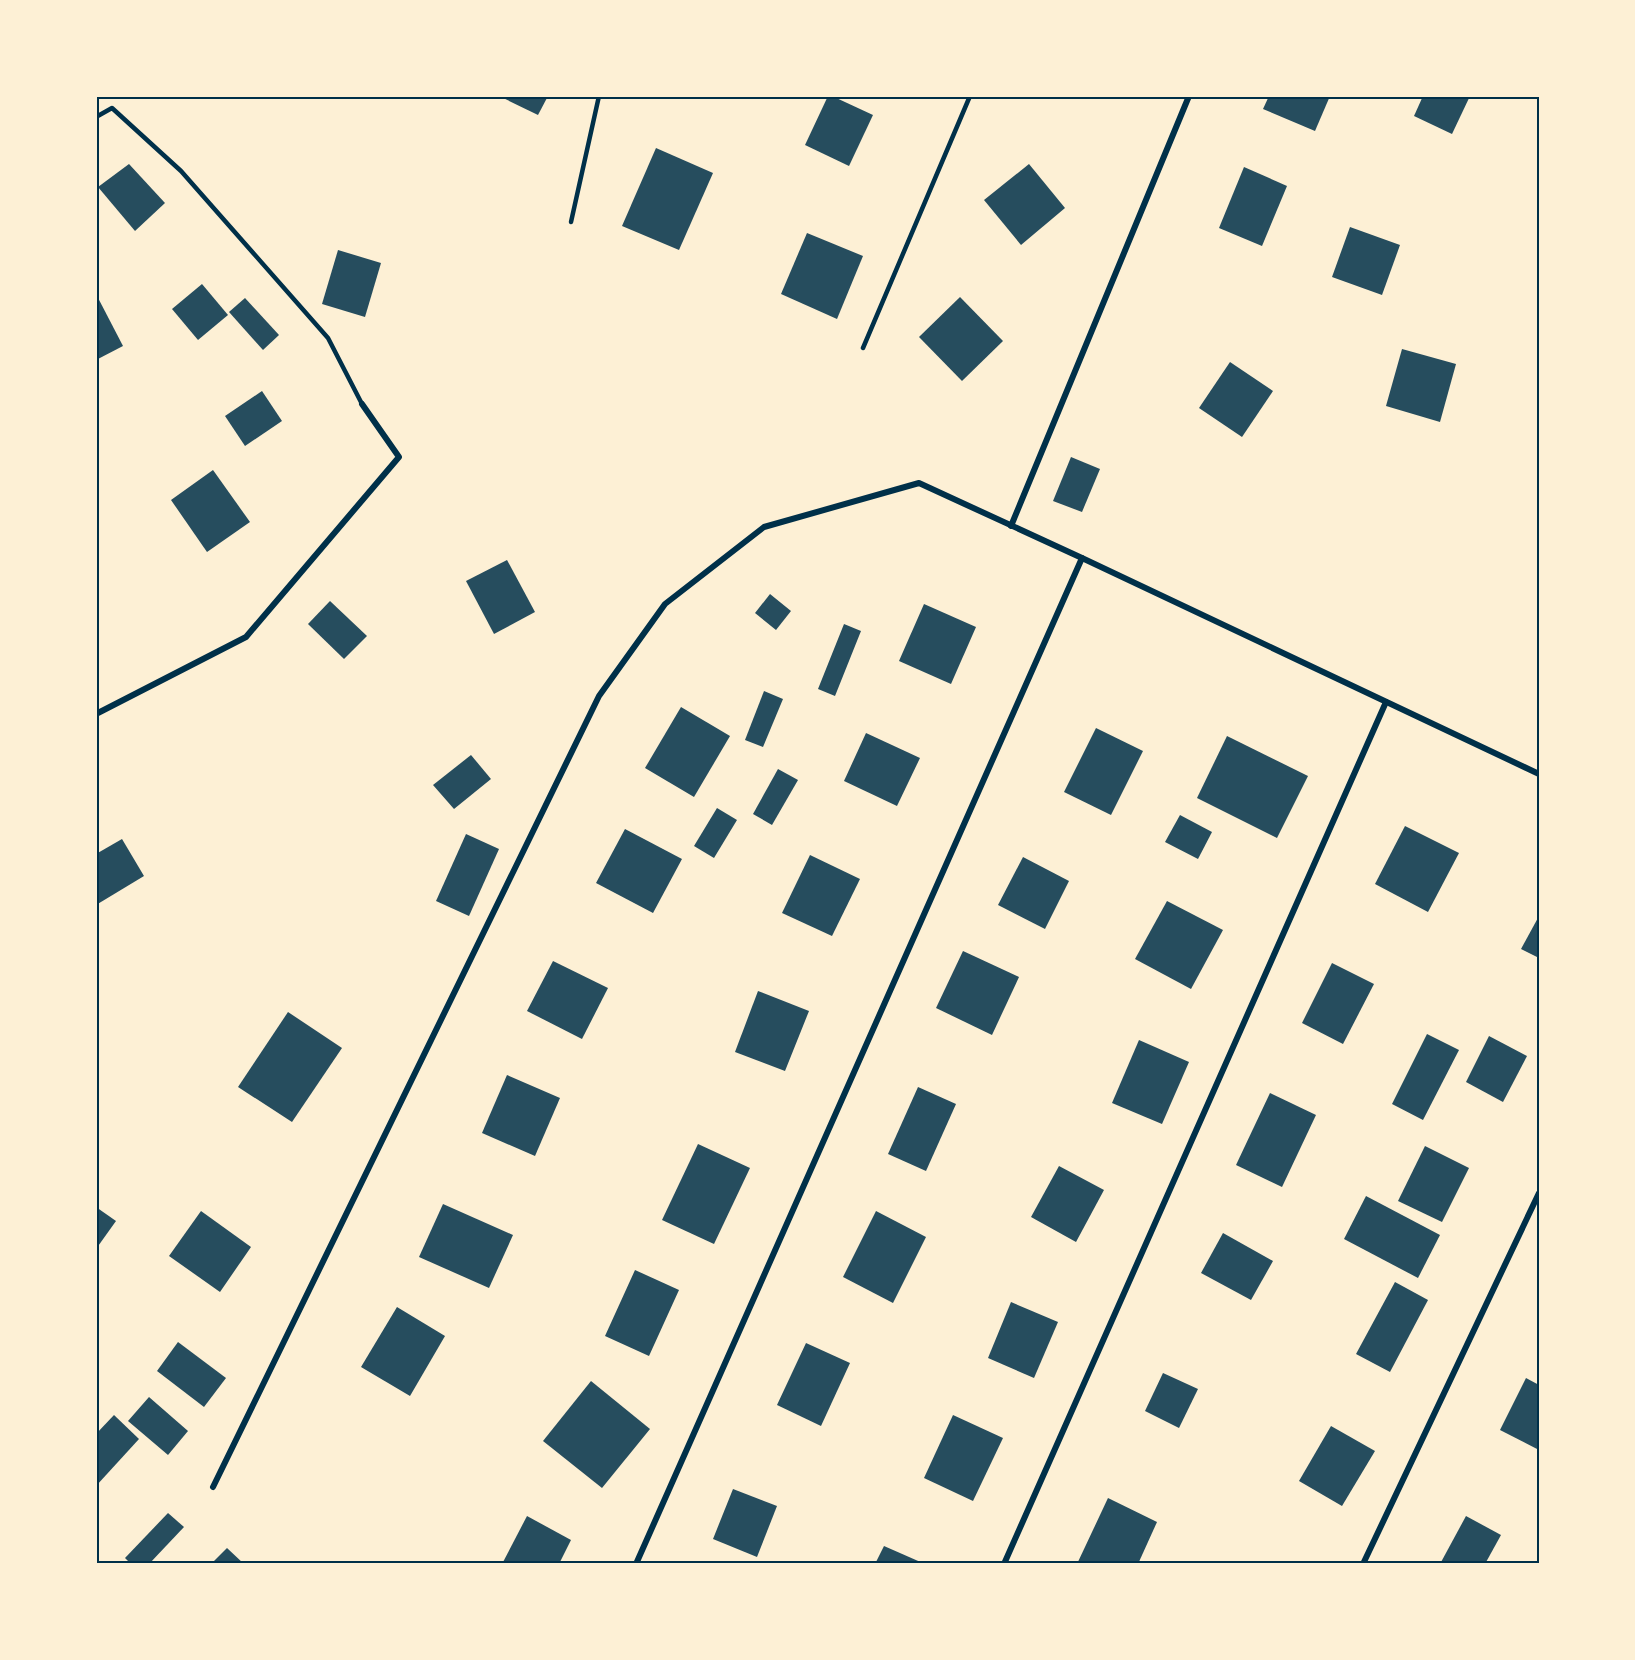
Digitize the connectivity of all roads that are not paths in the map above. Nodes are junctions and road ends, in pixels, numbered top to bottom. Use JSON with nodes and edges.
{"nodes":[{"id":1,"x":600,"y":96,"type":"edge"},
{"id":2,"x":970,"y":96,"type":"edge"},
{"id":3,"x":1189,"y":96,"type":"edge"},
{"id":4,"x":96,"y":117,"type":"edge"},
{"id":5,"x":571,"y":222,"type":"dead end"},
{"id":6,"x":863,"y":348,"type":"dead end"},
{"id":7,"x":362,"y":404,"type":"joint"},
{"id":8,"x":1011,"y":526,"type":"junction"},
{"id":9,"x":1082,"y":558,"type":"junction"},
{"id":10,"x":1386,"y":702,"type":"junction"},
{"id":11,"x":96,"y":714,"type":"edge"},
{"id":12,"x":1539,"y":774,"type":"edge"},
{"id":13,"x":1539,"y":1193,"type":"edge"},
{"id":14,"x":213,"y":1487,"type":"dead end"},
{"id":15,"x":636,"y":1564,"type":"edge"},
{"id":16,"x":1004,"y":1564,"type":"edge"},
{"id":17,"x":1363,"y":1564,"type":"edge"}],
"edges":[{"from":1,"to":5,"type":"lane"},
{"from":2,"to":6,"type":"lane"},
{"from":3,"to":8,"type":"street"},
{"from":4,"to":7,"type":"lane"},
{"from":7,"to":11,"type":"street"},
{"from":8,"to":9,"type":"street"},
{"from":8,"to":14,"type":"street"},
{"from":9,"to":10,"type":"street"},
{"from":9,"to":15,"type":"street"},
{"from":10,"to":12,"type":"street"},
{"from":10,"to":16,"type":"street"},
{"from":13,"to":17,"type":"street"}]}
